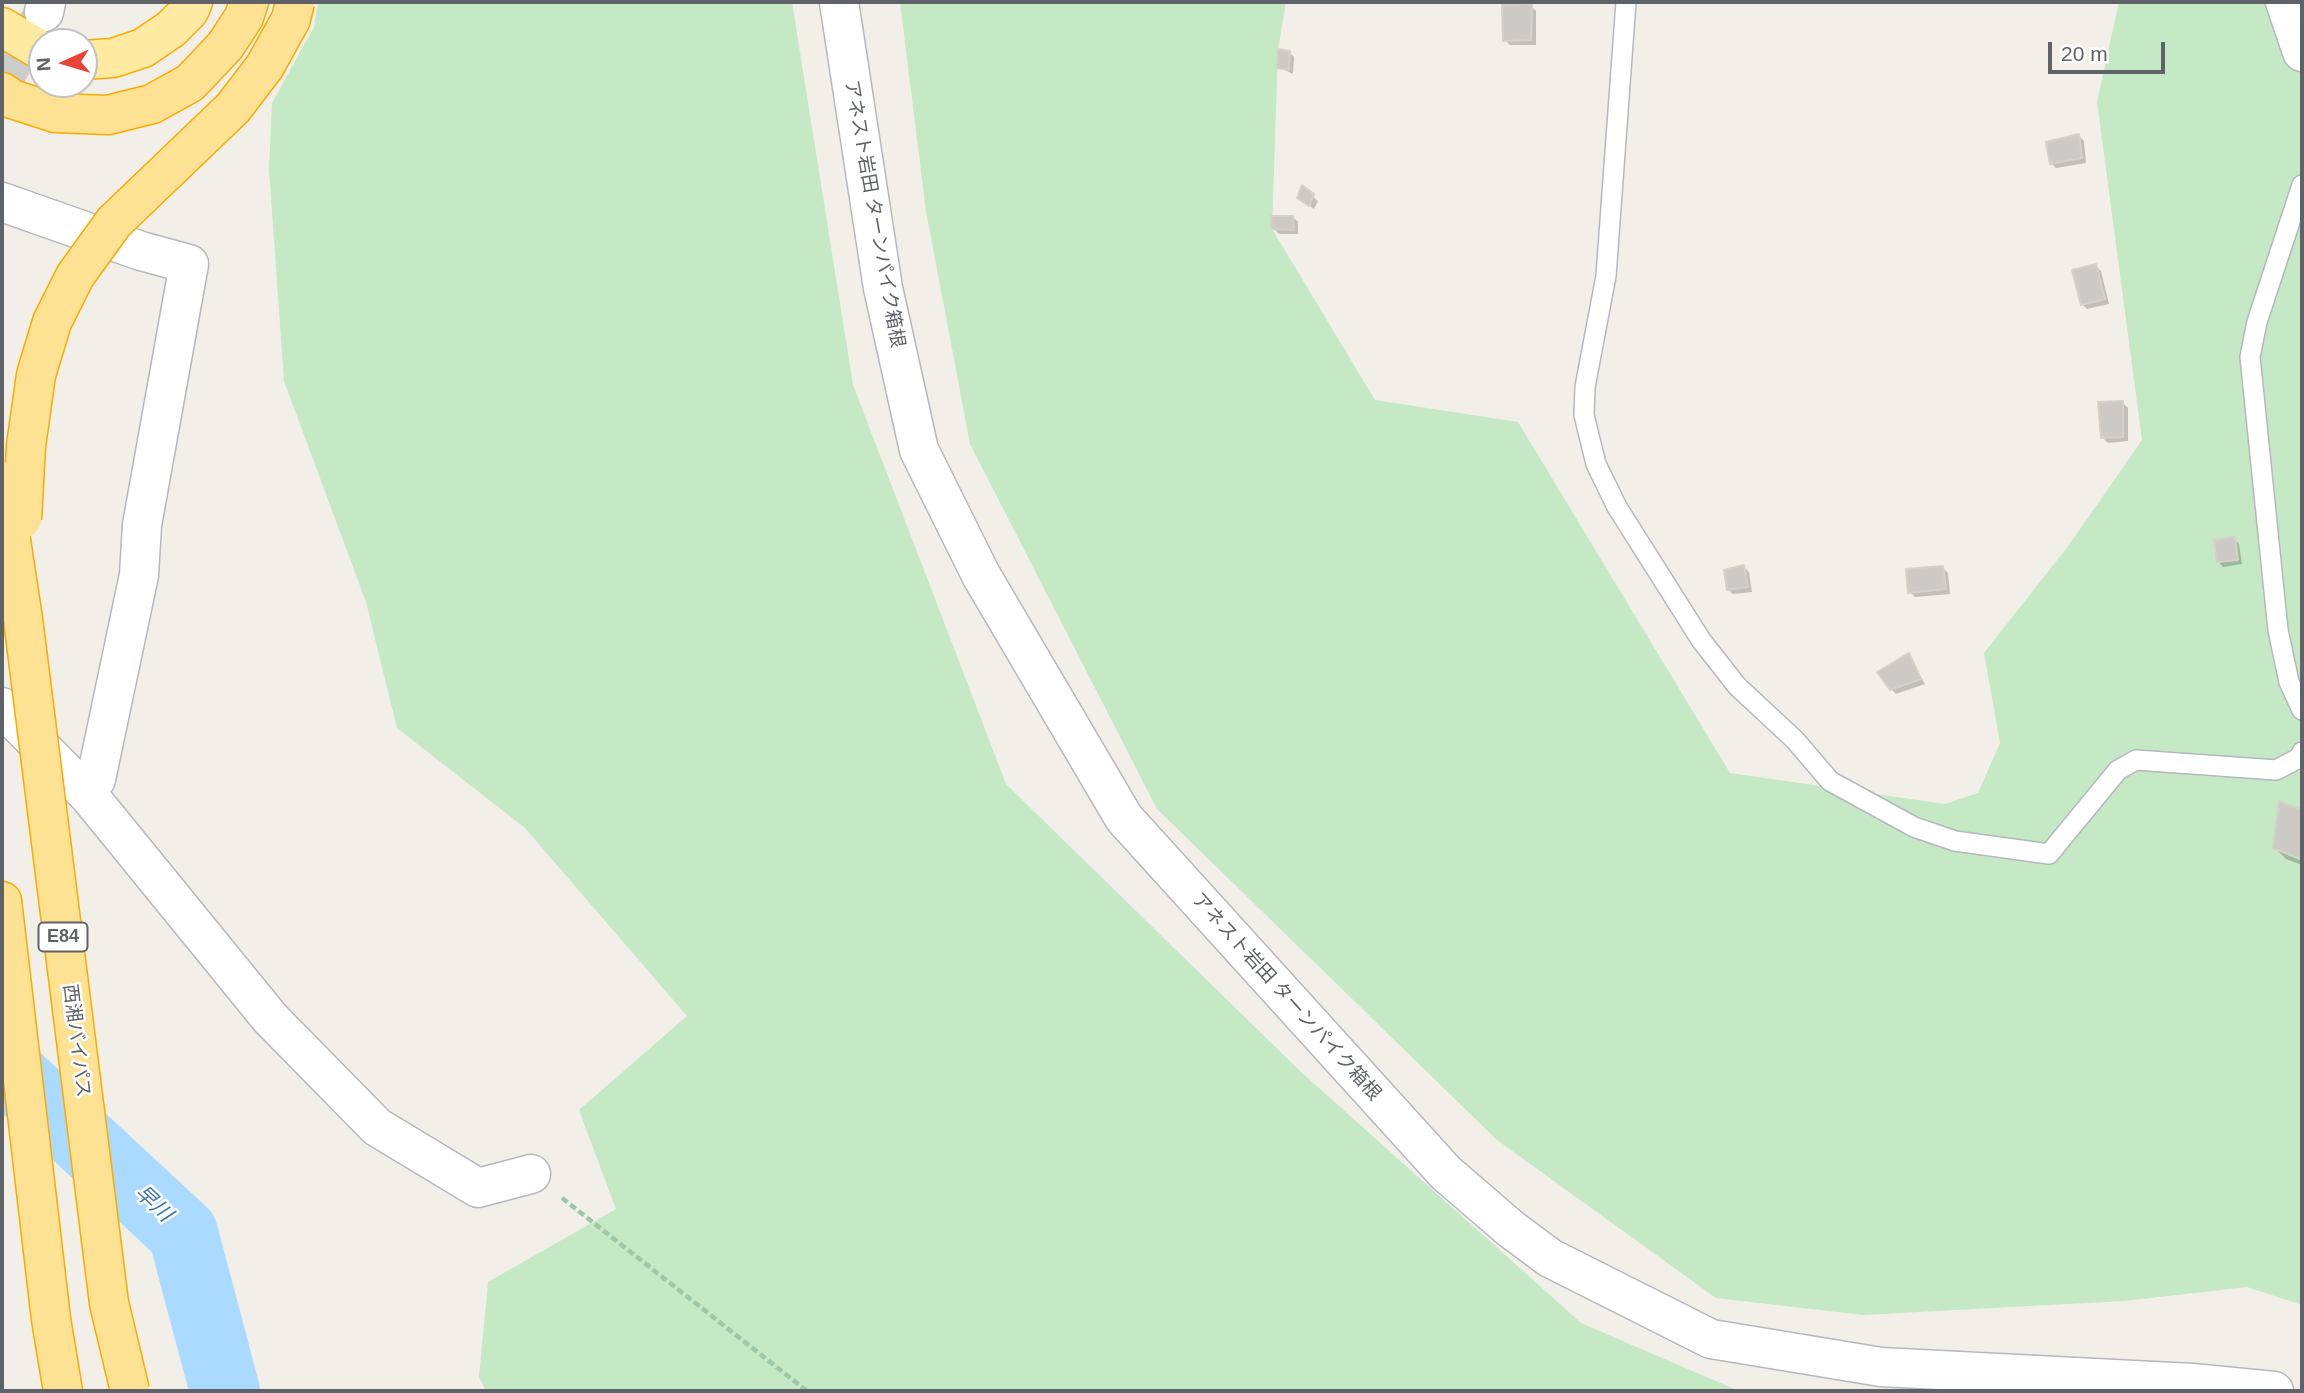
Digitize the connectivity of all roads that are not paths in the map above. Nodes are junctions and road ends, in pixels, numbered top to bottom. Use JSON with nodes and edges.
{"nodes":[{"id":1,"x":249,"y":2,"type":"edge"},
{"id":2,"x":295,"y":2,"type":"edge"},
{"id":3,"x":839,"y":2,"type":"edge"},
{"id":4,"x":1626,"y":2,"type":"edge"},
{"id":5,"x":2285,"y":2,"type":"edge"},
{"id":6,"x":191,"y":6,"type":"edge"},
{"id":7,"x":2,"y":27,"type":"edge"},
{"id":8,"x":28,"y":43,"type":"edge"},
{"id":9,"x":2302,"y":52,"type":"edge"},
{"id":10,"x":98,"y":59,"type":"edge"},
{"id":11,"x":2,"y":92,"type":"edge"},
{"id":12,"x":2302,"y":185,"type":"edge"},
{"id":13,"x":2,"y":202,"type":"edge"},
{"id":14,"x":2,"y":481,"type":"edge"},
{"id":15,"x":23,"y":619,"type":"junction"},
{"id":16,"x":2,"y":707,"type":"edge"},
{"id":17,"x":2302,"y":710,"type":"edge"},
{"id":18,"x":2302,"y":752,"type":"edge"},
{"id":19,"x":82,"y":788,"type":"junction"},
{"id":20,"x":2,"y":901,"type":"edge"},
{"id":21,"x":531,"y":1174,"type":"road end"},
{"id":22,"x":109,"y":1303,"type":"junction"},
{"id":23,"x":51,"y":1319,"type":"junction"},
{"id":24,"x":50,"y":1391,"type":"edge"},
{"id":25,"x":63,"y":1391,"type":"edge"},
{"id":26,"x":130,"y":1391,"type":"edge"},
{"id":27,"x":139,"y":1391,"type":"edge"},
{"id":28,"x":2274,"y":1391,"type":"edge"}],
"edges":[{"from":1,"to":11,"type":"highway"},
{"from":2,"to":15,"type":"highway","bridge":true},
{"from":3,"to":28,"type":"street","name":"アネスト岩田 ターンパイク箱根"},
{"from":4,"to":18,"type":"lane"},
{"from":5,"to":9,"type":"street"},
{"from":6,"to":10,"type":"highway"},
{"from":7,"to":8,"type":"highway"},
{"from":12,"to":17,"type":"lane"},
{"from":13,"to":19,"type":"street"},
{"from":14,"to":15,"type":"highway","name":"西湘バイパス","number":"E84","bridge":true},
{"from":15,"to":22,"type":"highway","name":"西湘バイパス","number":"E84","bridge":true},
{"from":16,"to":19,"type":"street"},
{"from":19,"to":21,"type":"street"},
{"from":20,"to":23,"type":"highway"},
{"from":22,"to":26,"type":"highway","name":"西湘バイパス","number":"E84","bridge":true},
{"from":22,"to":27,"type":"highway","bridge":true},
{"from":23,"to":24,"type":"highway"},
{"from":23,"to":25,"type":"highway"}]}
